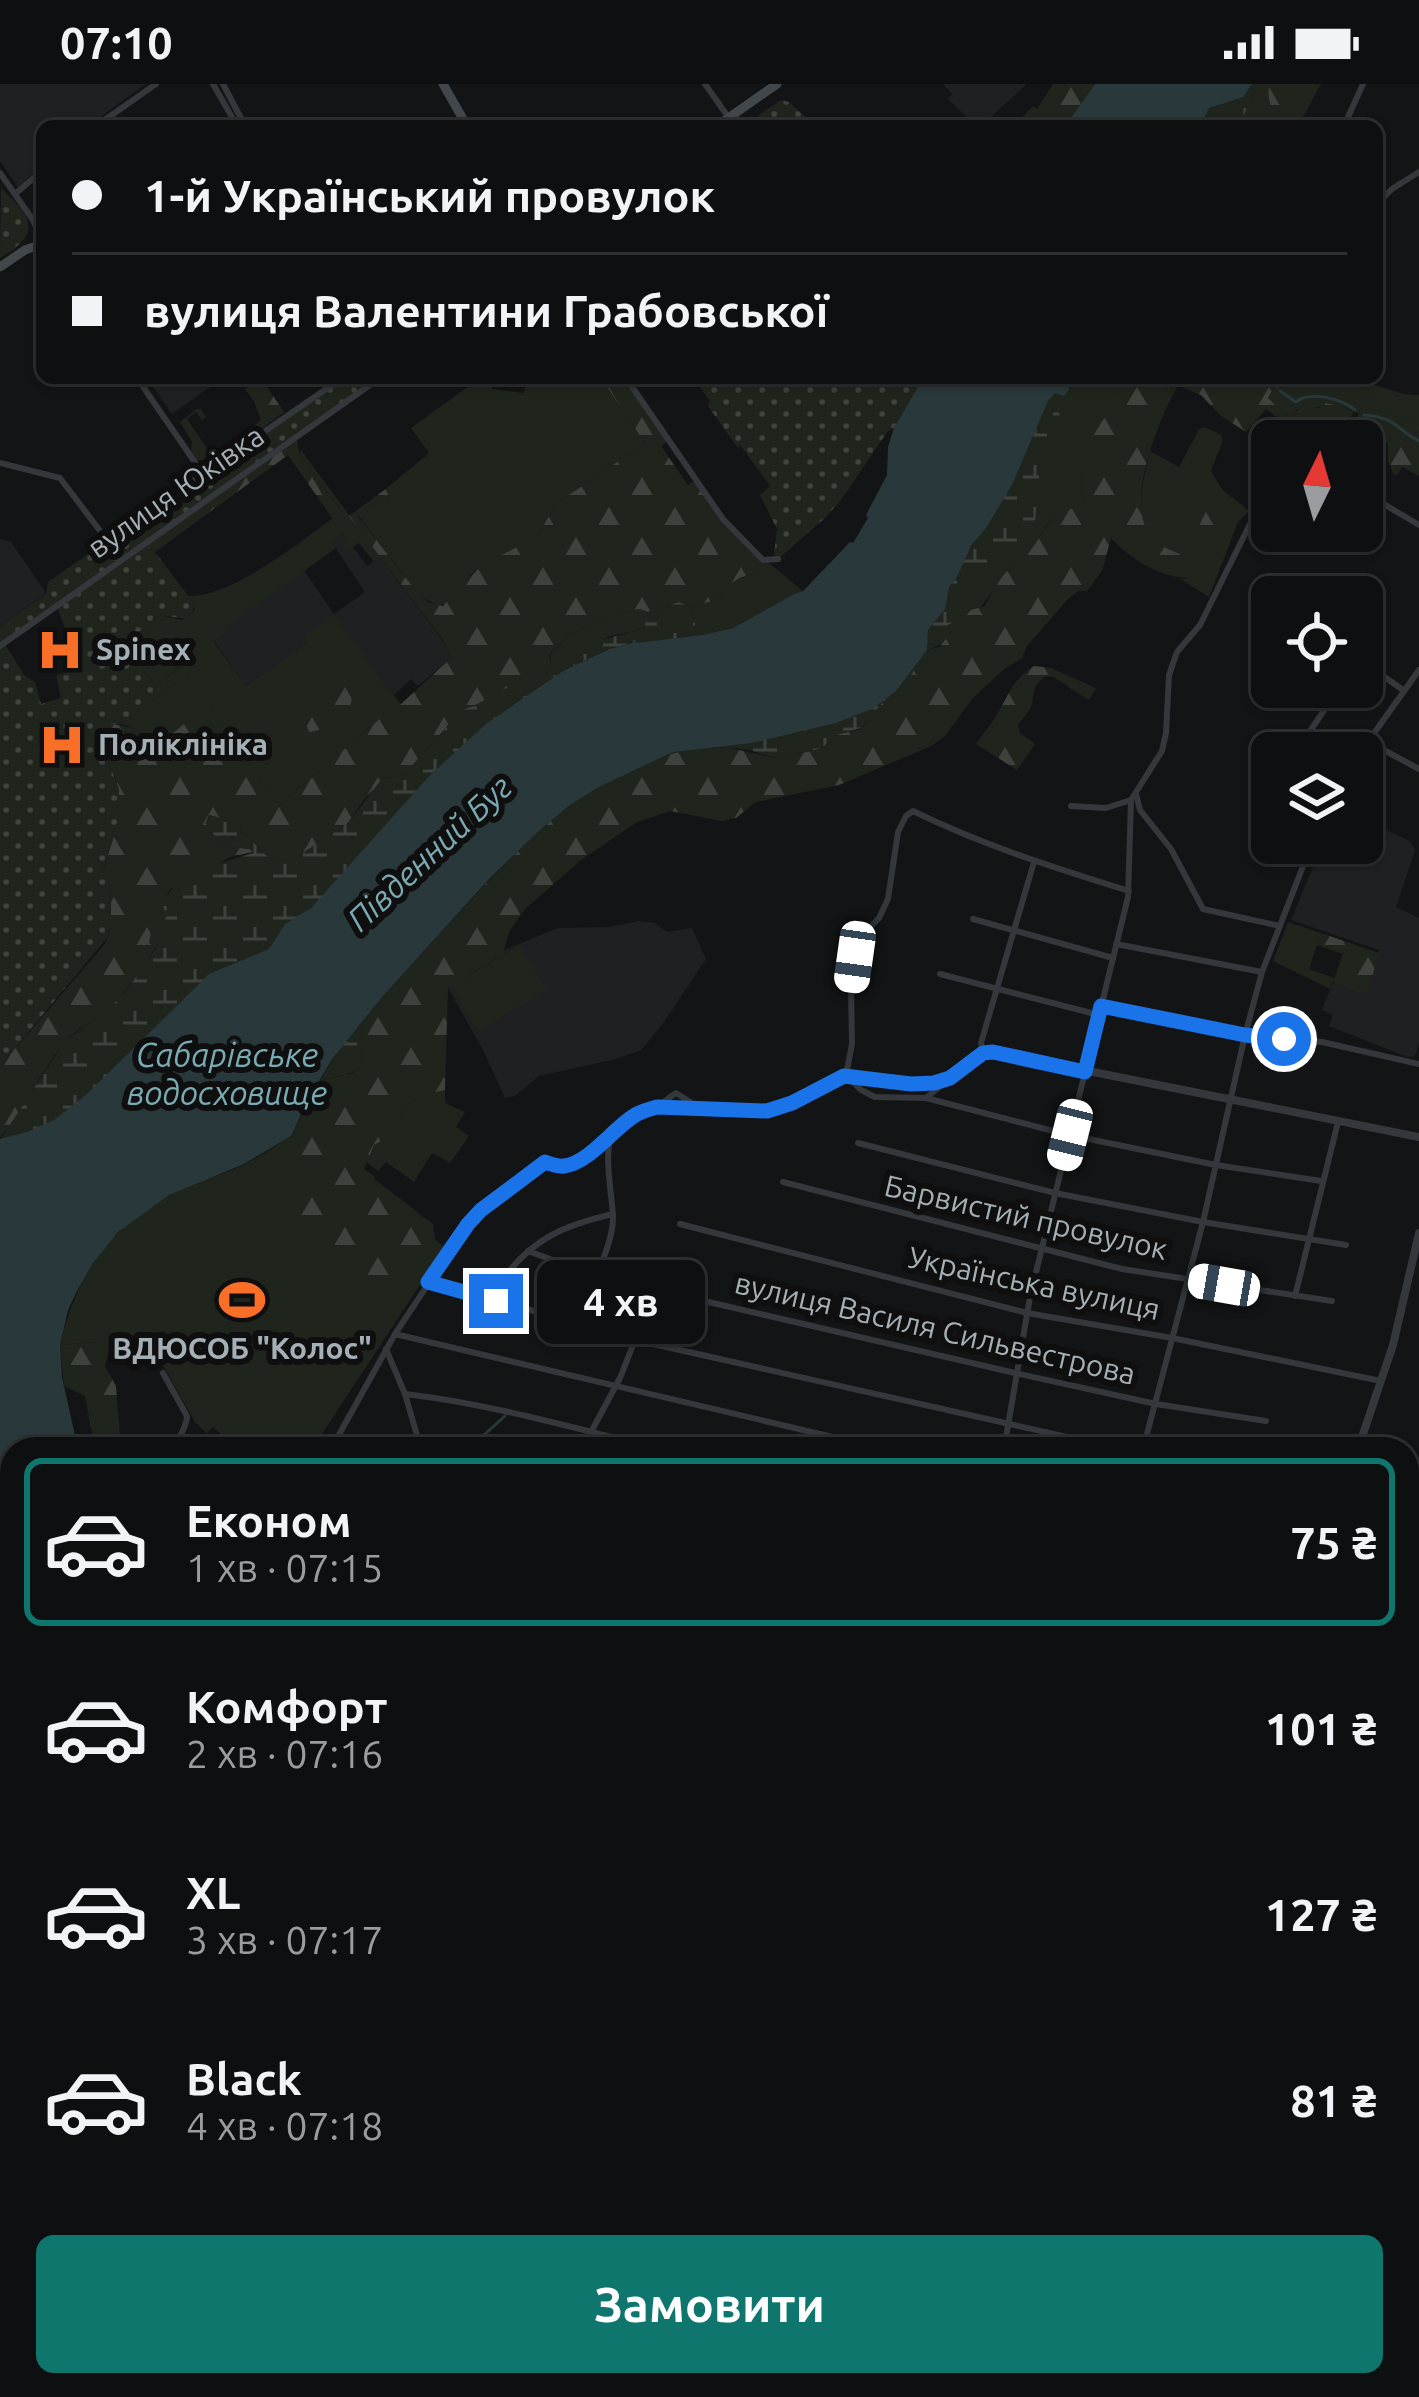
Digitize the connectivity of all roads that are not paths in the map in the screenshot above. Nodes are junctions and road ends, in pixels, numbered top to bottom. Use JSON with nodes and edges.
{"nodes":[{"id":1,"x":156,"y":84,"type":"edge"},
{"id":2,"x":213,"y":84,"type":"edge"},
{"id":3,"x":224,"y":84,"type":"edge"},
{"id":4,"x":443,"y":84,"type":"edge"},
{"id":5,"x":705,"y":84,"type":"edge"},
{"id":6,"x":777,"y":84,"type":"edge"},
{"id":7,"x":1364,"y":84,"type":"edge"},
{"id":8,"x":229,"y":102,"type":"junction"},
{"id":9,"x":729,"y":118,"type":"junction"},
{"id":10,"x":105,"y":120,"type":"edge"},
{"id":11,"x":238,"y":120,"type":"edge"},
{"id":12,"x":464,"y":120,"type":"edge"},
{"id":13,"x":726,"y":120,"type":"edge"},
{"id":14,"x":1347,"y":120,"type":"edge"},
{"id":15,"x":1419,"y":172,"type":"edge"},
{"id":16,"x":0,"y":173,"type":"edge"},
{"id":17,"x":36,"y":176,"type":"edge"},
{"id":18,"x":15,"y":194,"type":"junction"},
{"id":19,"x":1383,"y":198,"type":"edge"},
{"id":20,"x":36,"y":231,"type":"edge"},
{"id":21,"x":36,"y":245,"type":"edge"},
{"id":22,"x":0,"y":267,"type":"edge"},
{"id":23,"x":141,"y":384,"type":"edge"},
{"id":24,"x":332,"y":384,"type":"edge"},
{"id":25,"x":371,"y":384,"type":"edge"},
{"id":26,"x":630,"y":384,"type":"edge"},
{"id":27,"x":0,"y":463,"type":"edge"},
{"id":28,"x":203,"y":474,"type":"junction"},
{"id":29,"x":1383,"y":505,"type":"edge"},
{"id":30,"x":1251,"y":521,"type":"edge"},
{"id":31,"x":1419,"y":525,"type":"edge"},
{"id":32,"x":778,"y":560,"type":"dead end"},
{"id":33,"x":0,"y":646,"type":"edge"},
{"id":34,"x":1419,"y":670,"type":"edge"},
{"id":35,"x":1383,"y":676,"type":"edge"},
{"id":36,"x":1405,"y":691,"type":"junction"},
{"id":37,"x":1374,"y":732,"type":"edge"},
{"id":38,"x":1383,"y":750,"type":"edge"},
{"id":39,"x":1419,"y":769,"type":"edge"},
{"id":40,"x":1136,"y":791,"type":"junction"},
{"id":41,"x":1131,"y":800,"type":"junction"},
{"id":42,"x":1071,"y":806,"type":"dead end"},
{"id":43,"x":1034,"y":862,"type":"junction"},
{"id":44,"x":1304,"y":864,"type":"edge"},
{"id":45,"x":1129,"y":891,"type":"junction"},
{"id":46,"x":973,"y":919,"type":"dead end"},
{"id":47,"x":1280,"y":926,"type":"junction"},
{"id":48,"x":1015,"y":929,"type":"junction"},
{"id":49,"x":1117,"y":944,"type":"junction"},
{"id":50,"x":1113,"y":958,"type":"junction"},
{"id":51,"x":1262,"y":972,"type":"junction"},
{"id":52,"x":940,"y":974,"type":"dead end"},
{"id":53,"x":998,"y":989,"type":"junction"},
{"id":54,"x":1100,"y":1010,"type":"junction"},
{"id":55,"x":1245,"y":1035,"type":"junction"},
{"id":56,"x":983,"y":1053,"type":"junction"},
{"id":57,"x":1419,"y":1064,"type":"edge"},
{"id":58,"x":1085,"y":1072,"type":"junction"},
{"id":59,"x":848,"y":1076,"type":"junction"},
{"id":60,"x":950,"y":1078,"type":"junction"},
{"id":61,"x":926,"y":1098,"type":"junction"},
{"id":62,"x":1232,"y":1102,"type":"junction"},
{"id":63,"x":657,"y":1107,"type":"junction"},
{"id":64,"x":701,"y":1109,"type":"junction"},
{"id":65,"x":1338,"y":1122,"type":"junction"},
{"id":66,"x":1070,"y":1135,"type":"junction"},
{"id":67,"x":611,"y":1136,"type":"junction"},
{"id":68,"x":1419,"y":1138,"type":"edge"},
{"id":69,"x":858,"y":1143,"type":"dead end"},
{"id":70,"x":1216,"y":1165,"type":"junction"},
{"id":71,"x":1321,"y":1181,"type":"junction"},
{"id":72,"x":782,"y":1182,"type":"dead end"},
{"id":73,"x":1055,"y":1193,"type":"junction"},
{"id":74,"x":613,"y":1214,"type":"junction"},
{"id":75,"x":1203,"y":1222,"type":"junction"},
{"id":76,"x":680,"y":1224,"type":"dead end"},
{"id":77,"x":1419,"y":1233,"type":"edge"},
{"id":78,"x":1308,"y":1238,"type":"junction"},
{"id":79,"x":1346,"y":1244,"type":"dead end"},
{"id":80,"x":1042,"y":1249,"type":"junction"},
{"id":81,"x":528,"y":1250,"type":"junction"},
{"id":82,"x":596,"y":1276,"type":"junction"},
{"id":83,"x":503,"y":1279,"type":"dead end"},
{"id":84,"x":1188,"y":1279,"type":"junction"},
{"id":85,"x":428,"y":1282,"type":"junction"},
{"id":86,"x":1294,"y":1296,"type":"junction"},
{"id":87,"x":1332,"y":1301,"type":"dead end"},
{"id":88,"x":592,"y":1312,"type":"junction"},
{"id":89,"x":1027,"y":1313,"type":"junction"},
{"id":90,"x":395,"y":1334,"type":"junction"},
{"id":91,"x":1172,"y":1339,"type":"junction"},
{"id":92,"x":635,"y":1340,"type":"junction"},
{"id":93,"x":386,"y":1349,"type":"junction"},
{"id":94,"x":1015,"y":1372,"type":"junction"},
{"id":95,"x":163,"y":1373,"type":"dead end"},
{"id":96,"x":1381,"y":1381,"type":"junction"},
{"id":97,"x":616,"y":1386,"type":"junction"},
{"id":98,"x":405,"y":1394,"type":"junction"},
{"id":99,"x":1156,"y":1404,"type":"junction"},
{"id":100,"x":1266,"y":1421,"type":"dead end"},
{"id":101,"x":1010,"y":1424,"type":"junction"},
{"id":102,"x":592,"y":1433,"type":"junction"},
{"id":103,"x":179,"y":1437,"type":"edge"},
{"id":104,"x":338,"y":1437,"type":"edge"},
{"id":105,"x":418,"y":1437,"type":"edge"},
{"id":106,"x":590,"y":1437,"type":"edge"},
{"id":107,"x":609,"y":1437,"type":"edge"},
{"id":108,"x":833,"y":1437,"type":"edge"},
{"id":109,"x":1007,"y":1437,"type":"edge"},
{"id":110,"x":1068,"y":1437,"type":"edge"},
{"id":111,"x":1147,"y":1437,"type":"edge"},
{"id":112,"x":1362,"y":1437,"type":"edge"}],
"edges":[{"from":1,"to":10,"type":"street"},
{"from":2,"to":8,"type":"street"},
{"from":3,"to":8,"type":"street"},
{"from":4,"to":12,"type":"main road"},
{"from":5,"to":9,"type":"street"},
{"from":6,"to":9,"type":"main road"},
{"from":7,"to":14,"type":"street"},
{"from":8,"to":11,"type":"street"},
{"from":9,"to":13,"type":"main road"},
{"from":15,"to":19,"type":"street"},
{"from":16,"to":18,"type":"street"},
{"from":17,"to":18,"type":"street"},
{"from":18,"to":20,"type":"street"},
{"from":21,"to":22,"type":"main road"},
{"from":23,"to":28,"type":"street"},
{"from":24,"to":28,"type":"street"},
{"from":25,"to":33,"type":"street","name":"вулиця Юківка"},
{"from":26,"to":32,"type":"street"},
{"from":27,"to":28,"type":"street"},
{"from":29,"to":31,"type":"street"},
{"from":30,"to":40,"type":"street"},
{"from":34,"to":36,"type":"street"},
{"from":35,"to":36,"type":"street"},
{"from":36,"to":37,"type":"street"},
{"from":38,"to":39,"type":"street"},
{"from":40,"to":41,"type":"street"},
{"from":40,"to":47,"type":"street"},
{"from":41,"to":42,"type":"street"},
{"from":41,"to":45,"type":"street"},
{"from":43,"to":45,"type":"street"},
{"from":43,"to":48,"type":"street"},
{"from":43,"to":59,"type":"street"},
{"from":44,"to":47,"type":"street"},
{"from":45,"to":49,"type":"street"},
{"from":46,"to":48,"type":"street"},
{"from":47,"to":51,"type":"street"},
{"from":48,"to":50,"type":"street"},
{"from":48,"to":53,"type":"street"},
{"from":49,"to":50,"type":"street"},
{"from":49,"to":51,"type":"street"},
{"from":50,"to":54,"type":"street"},
{"from":51,"to":55,"type":"street"},
{"from":52,"to":53,"type":"street"},
{"from":53,"to":54,"type":"street"},
{"from":53,"to":56,"type":"street"},
{"from":54,"to":55,"type":"street"},
{"from":54,"to":58,"type":"street"},
{"from":55,"to":57,"type":"street"},
{"from":55,"to":62,"type":"street"},
{"from":56,"to":58,"type":"street"},
{"from":56,"to":60,"type":"street"},
{"from":58,"to":62,"type":"street"},
{"from":58,"to":66,"type":"street"},
{"from":59,"to":60,"type":"street"},
{"from":59,"to":61,"type":"street"},
{"from":59,"to":64,"type":"street"},
{"from":60,"to":61,"type":"street"},
{"from":61,"to":66,"type":"street"},
{"from":62,"to":65,"type":"street"},
{"from":62,"to":70,"type":"street"},
{"from":63,"to":64,"type":"street"},
{"from":63,"to":64,"type":"street"},
{"from":63,"to":67,"type":"street"},
{"from":65,"to":68,"type":"street"},
{"from":65,"to":71,"type":"street"},
{"from":66,"to":70,"type":"street"},
{"from":66,"to":73,"type":"street"},
{"from":67,"to":74,"type":"street"},
{"from":67,"to":85,"type":"street"},
{"from":69,"to":73,"type":"street"},
{"from":70,"to":71,"type":"street"},
{"from":70,"to":75,"type":"street"},
{"from":71,"to":78,"type":"street"},
{"from":72,"to":80,"type":"street","name":"Барвистий провулок"},
{"from":73,"to":75,"type":"street"},
{"from":73,"to":80,"type":"street"},
{"from":74,"to":81,"type":"street"},
{"from":74,"to":82,"type":"street"},
{"from":75,"to":78,"type":"street"},
{"from":75,"to":84,"type":"street"},
{"from":76,"to":89,"type":"street","name":"Українська вулиця"},
{"from":77,"to":96,"type":"street"},
{"from":78,"to":79,"type":"street"},
{"from":78,"to":86,"type":"street"},
{"from":80,"to":84,"type":"street","name":"Барвистий провулок"},
{"from":80,"to":89,"type":"street"},
{"from":81,"to":82,"type":"street","name":"вулиця Василя Сильвестрова"},
{"from":81,"to":83,"type":"street"},
{"from":82,"to":88,"type":"street"},
{"from":82,"to":94,"type":"street","name":"вулиця Василя Сильвестрова"},
{"from":84,"to":86,"type":"street","name":"Барвистий провулок"},
{"from":84,"to":91,"type":"street"},
{"from":85,"to":88,"type":"street"},
{"from":85,"to":90,"type":"street"},
{"from":86,"to":87,"type":"street","name":"Барвистий провулок"},
{"from":88,"to":92,"type":"street"},
{"from":89,"to":91,"type":"street","name":"Українська вулиця"},
{"from":89,"to":94,"type":"street"},
{"from":90,"to":93,"type":"street"},
{"from":90,"to":97,"type":"street"},
{"from":91,"to":96,"type":"street","name":"Українська вулиця"},
{"from":91,"to":99,"type":"street"},
{"from":92,"to":97,"type":"street"},
{"from":92,"to":101,"type":"street"},
{"from":93,"to":98,"type":"street"},
{"from":93,"to":104,"type":"street"},
{"from":94,"to":99,"type":"street","name":"вулиця Василя Сильвестрова"},
{"from":94,"to":101,"type":"street"},
{"from":95,"to":103,"type":"street"},
{"from":96,"to":112,"type":"street"},
{"from":97,"to":102,"type":"street"},
{"from":97,"to":108,"type":"street"},
{"from":98,"to":102,"type":"street"},
{"from":98,"to":105,"type":"street"},
{"from":99,"to":100,"type":"street","name":"вулиця Василя Сильвестрова"},
{"from":99,"to":111,"type":"street"},
{"from":101,"to":109,"type":"street"},
{"from":101,"to":110,"type":"street"},
{"from":102,"to":106,"type":"street"},
{"from":102,"to":107,"type":"street"}]}
